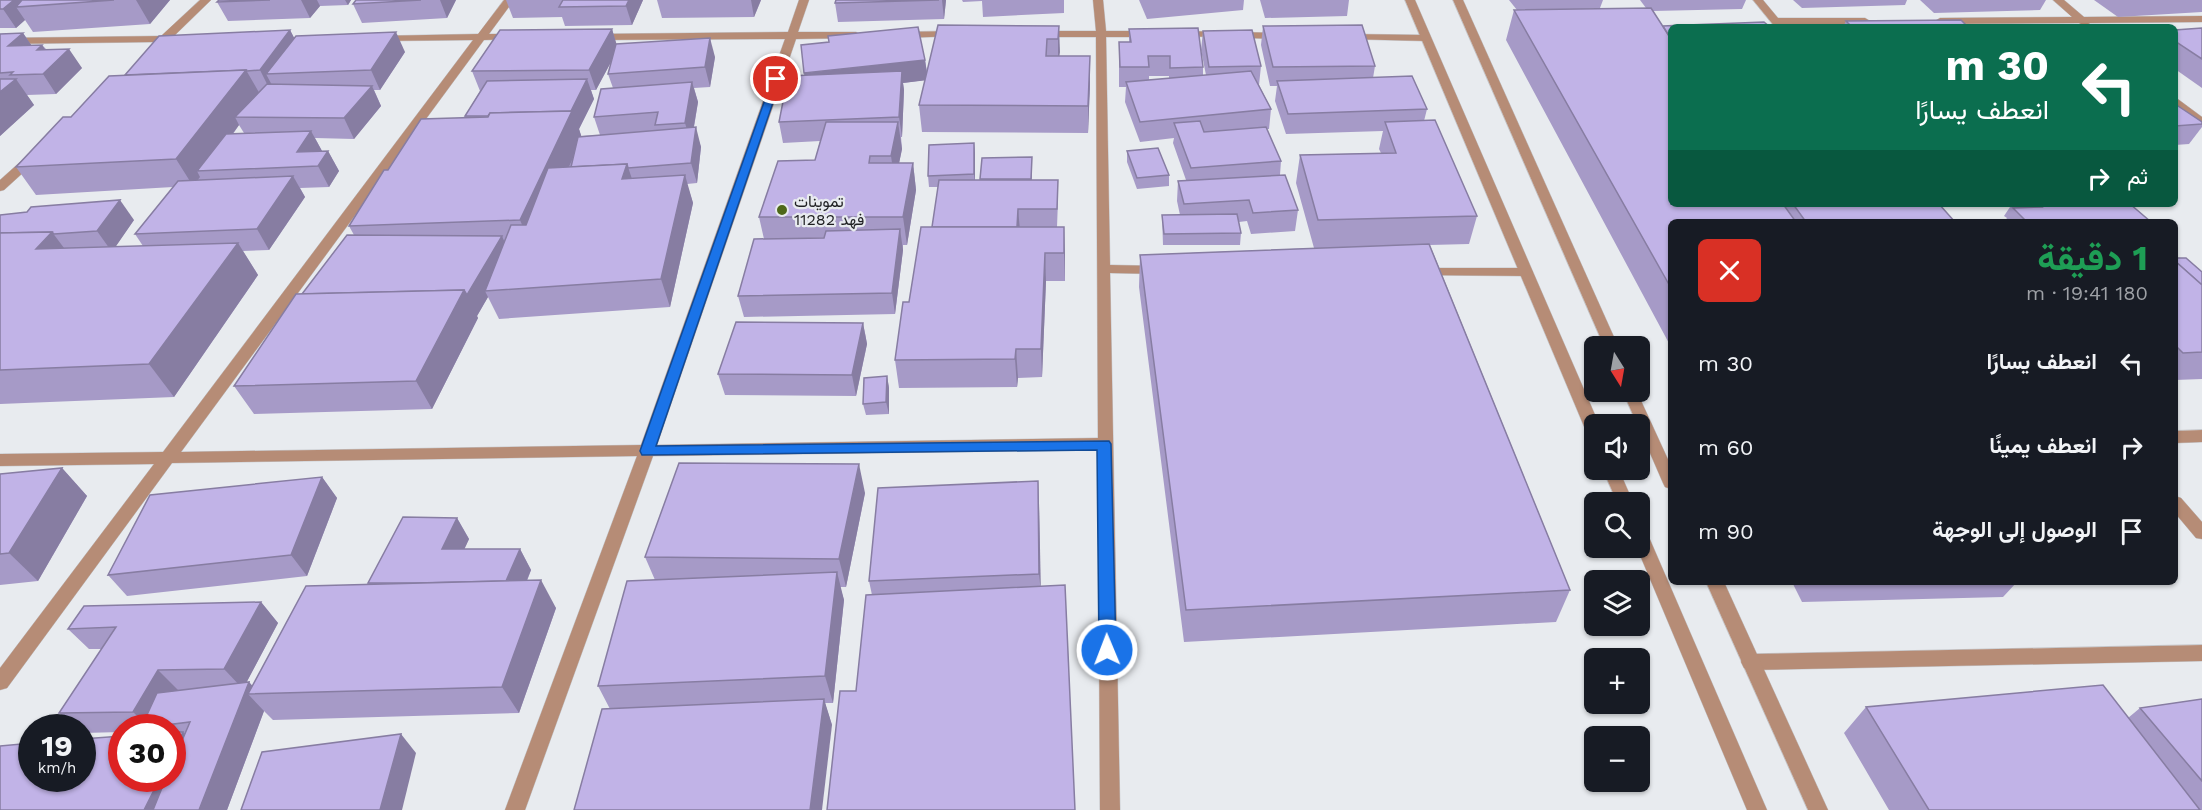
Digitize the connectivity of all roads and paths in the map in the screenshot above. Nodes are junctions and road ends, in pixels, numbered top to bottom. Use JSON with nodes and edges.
{"nodes":[{"id":1,"x":207,"y":0,"type":"edge"},
{"id":2,"x":509,"y":0,"type":"edge"},
{"id":3,"x":804,"y":0,"type":"edge"},
{"id":4,"x":1098,"y":0,"type":"edge"},
{"id":5,"x":1410,"y":0,"type":"edge"},
{"id":6,"x":1458,"y":0,"type":"edge"},
{"id":7,"x":1758,"y":0,"type":"edge"},
{"id":8,"x":2058,"y":0,"type":"edge"},
{"id":9,"x":2202,"y":19,"type":"edge"},
{"id":10,"x":1881,"y":21,"type":"edge"},
{"id":11,"x":1929,"y":21,"type":"edge"},
{"id":12,"x":1778,"y":24,"type":"edge"},
{"id":13,"x":2086,"y":24,"type":"edge"},
{"id":14,"x":1101,"y":33,"type":"junction"},
{"id":15,"x":970,"y":34,"type":"edge"},
{"id":16,"x":1029,"y":34,"type":"edge"},
{"id":17,"x":863,"y":35,"type":"edge"},
{"id":18,"x":886,"y":35,"type":"edge"},
{"id":19,"x":791,"y":36,"type":"junction"},
{"id":20,"x":1298,"y":36,"type":"edge"},
{"id":21,"x":531,"y":37,"type":"edge"},
{"id":22,"x":578,"y":37,"type":"edge"},
{"id":23,"x":1333,"y":37,"type":"edge"},
{"id":24,"x":365,"y":38,"type":"edge"},
{"id":25,"x":483,"y":38,"type":"junction"},
{"id":26,"x":1426,"y":38,"type":"junction"},
{"id":27,"x":164,"y":39,"type":"junction"},
{"id":28,"x":188,"y":39,"type":"edge"},
{"id":29,"x":0,"y":40,"type":"edge"},
{"id":30,"x":147,"y":55,"type":"edge"},
{"id":31,"x":2178,"y":103,"type":"edge"},
{"id":32,"x":2202,"y":123,"type":"edge"},
{"id":33,"x":43,"y":148,"type":"edge"},
{"id":34,"x":0,"y":187,"type":"edge"},
{"id":35,"x":1103,"y":269,"type":"junction"},
{"id":36,"x":1174,"y":270,"type":"edge"},
{"id":37,"x":1409,"y":272,"type":"edge"},
{"id":38,"x":1526,"y":272,"type":"junction"},
{"id":39,"x":1607,"y":336,"type":"edge"},
{"id":40,"x":1635,"y":402,"type":"edge"},
{"id":41,"x":1587,"y":414,"type":"edge"},
{"id":42,"x":2202,"y":436,"type":"edge"},
{"id":43,"x":2178,"y":437,"type":"edge"},
{"id":44,"x":1104,"y":444,"type":"junction"},
{"id":45,"x":647,"y":451,"type":"junction"},
{"id":46,"x":166,"y":458,"type":"junction"},
{"id":47,"x":0,"y":460,"type":"edge"},
{"id":48,"x":1668,"y":476,"type":"edge"},
{"id":49,"x":2178,"y":505,"type":"edge"},
{"id":50,"x":2202,"y":533,"type":"edge"},
{"id":51,"x":1650,"y":558,"type":"edge"},
{"id":52,"x":1715,"y":585,"type":"edge"},
{"id":53,"x":2202,"y":653,"type":"edge"},
{"id":54,"x":1750,"y":662,"type":"junction"},
{"id":55,"x":0,"y":682,"type":"edge"},
{"id":56,"x":515,"y":810,"type":"edge"},
{"id":57,"x":1110,"y":810,"type":"edge"},
{"id":58,"x":1757,"y":810,"type":"edge"},
{"id":59,"x":1818,"y":810,"type":"edge"}],
"edges":[{"from":1,"to":27,"type":"street"},
{"from":2,"to":25,"type":"street"},
{"from":3,"to":19,"type":"street"},
{"from":4,"to":14,"type":"street"},
{"from":5,"to":26,"type":"street"},
{"from":6,"to":39,"type":"street"},
{"from":7,"to":12,"type":"street"},
{"from":8,"to":13,"type":"street"},
{"from":9,"to":13,"type":"street"},
{"from":10,"to":12,"type":"street"},
{"from":11,"to":13,"type":"street"},
{"from":14,"to":16,"type":"street"},
{"from":14,"to":20,"type":"street"},
{"from":14,"to":35,"type":"street"},
{"from":15,"to":18,"type":"street"},
{"from":17,"to":19,"type":"street"},
{"from":19,"to":22,"type":"street"},
{"from":19,"to":45,"type":"street"},
{"from":21,"to":25,"type":"street"},
{"from":23,"to":26,"type":"street"},
{"from":24,"to":25,"type":"street"},
{"from":25,"to":46,"type":"street"},
{"from":26,"to":38,"type":"street"},
{"from":27,"to":28,"type":"street"},
{"from":27,"to":29,"type":"street"},
{"from":27,"to":30,"type":"street"},
{"from":31,"to":32,"type":"street"},
{"from":33,"to":34,"type":"street"},
{"from":35,"to":36,"type":"street"},
{"from":35,"to":44,"type":"street"},
{"from":37,"to":38,"type":"street"},
{"from":38,"to":41,"type":"street"},
{"from":40,"to":48,"type":"street"},
{"from":42,"to":43,"type":"street"},
{"from":44,"to":45,"type":"street"},
{"from":44,"to":57,"type":"street"},
{"from":45,"to":46,"type":"street"},
{"from":45,"to":56,"type":"street"},
{"from":46,"to":47,"type":"street"},
{"from":46,"to":55,"type":"street"},
{"from":49,"to":50,"type":"street"},
{"from":51,"to":58,"type":"street"},
{"from":52,"to":54,"type":"street"},
{"from":53,"to":54,"type":"street"},
{"from":54,"to":59,"type":"street"}]}
